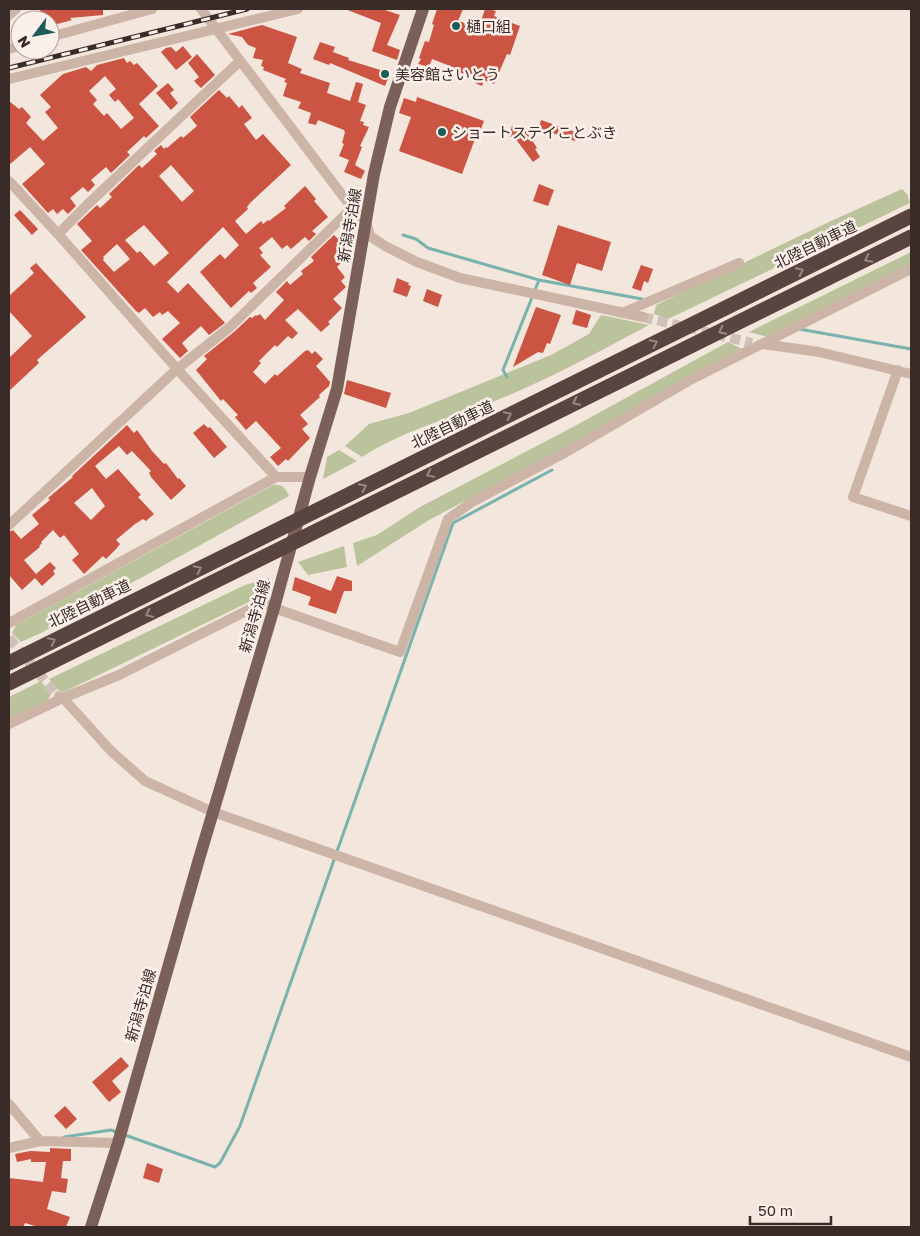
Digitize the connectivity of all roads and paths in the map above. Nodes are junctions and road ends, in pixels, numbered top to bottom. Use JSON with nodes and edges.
{"nodes":[{"id":1,"x":16,"y":9,"type":"edge"},
{"id":2,"x":152,"y":9,"type":"edge"},
{"id":3,"x":201,"y":9,"type":"edge"},
{"id":4,"x":298,"y":9,"type":"edge"},
{"id":5,"x":423,"y":9,"type":"edge"},
{"id":6,"x":9,"y":15,"type":"edge"},
{"id":7,"x":215,"y":29,"type":"junction"},
{"id":8,"x":60,"y":34,"type":"edge"},
{"id":9,"x":240,"y":61,"type":"junction"},
{"id":10,"x":9,"y":79,"type":"edge"},
{"id":11,"x":9,"y":181,"type":"edge"},
{"id":12,"x":352,"y":208,"type":"junction"},
{"id":13,"x":911,"y":216,"type":"edge"},
{"id":14,"x":366,"y":221,"type":"junction"},
{"id":15,"x":58,"y":234,"type":"junction"},
{"id":16,"x":911,"y":237,"type":"edge"},
{"id":17,"x":739,"y":263,"type":"dead end"},
{"id":18,"x":911,"y":269,"type":"edge"},
{"id":19,"x":621,"y":313,"type":"junction"},
{"id":20,"x":644,"y":317,"type":"tunnel mouth"},
{"id":21,"x":752,"y":343,"type":"tunnel mouth"},
{"id":22,"x":764,"y":344,"type":"junction"},
{"id":23,"x":177,"y":369,"type":"junction"},
{"id":24,"x":898,"y":370,"type":"junction"},
{"id":25,"x":911,"y":374,"type":"edge"},
{"id":26,"x":276,"y":477,"type":"junction"},
{"id":27,"x":310,"y":477,"type":"junction"},
{"id":28,"x":911,"y":516,"type":"edge"},
{"id":29,"x":9,"y":525,"type":"edge"},
{"id":30,"x":274,"y":608,"type":"junction"},
{"id":31,"x":9,"y":623,"type":"edge"},
{"id":32,"x":9,"y":663,"type":"edge"},
{"id":33,"x":9,"y":683,"type":"edge"},
{"id":34,"x":60,"y":696,"type":"junction"},
{"id":35,"x":9,"y":724,"type":"edge"},
{"id":36,"x":214,"y":812,"type":"junction"},
{"id":37,"x":911,"y":1057,"type":"edge"},
{"id":38,"x":9,"y":1104,"type":"edge"},
{"id":39,"x":40,"y":1141,"type":"junction"},
{"id":40,"x":118,"y":1143,"type":"junction"},
{"id":41,"x":9,"y":1148,"type":"edge"},
{"id":42,"x":91,"y":1227,"type":"edge"}],
"edges":[{"from":1,"to":6,"type":"street"},
{"from":2,"to":8,"type":"street"},
{"from":3,"to":7,"type":"street"},
{"from":4,"to":7,"type":"street"},
{"from":5,"to":14,"type":"main road","name":"新潟寺泊線"},
{"from":7,"to":9,"type":"street"},
{"from":7,"to":10,"type":"street"},
{"from":9,"to":12,"type":"street"},
{"from":9,"to":15,"type":"street"},
{"from":11,"to":15,"type":"street"},
{"from":12,"to":14,"type":"street"},
{"from":12,"to":23,"type":"street"},
{"from":32,"to":13,"type":"highway","name":"北陸自動車道","one_way":true},
{"from":14,"to":19,"type":"street"},
{"from":14,"to":27,"type":"main road","name":"新潟寺泊線"},
{"from":15,"to":23,"type":"street"},
{"from":16,"to":33,"type":"highway","one_way":true},
{"from":17,"to":19,"type":"street"},
{"from":18,"to":22,"type":"street"},
{"from":19,"to":20,"type":"street"},
{"from":21,"to":22,"type":"street"},
{"from":22,"to":24,"type":"street"},
{"from":22,"to":30,"type":"street"},
{"from":23,"to":26,"type":"street"},
{"from":23,"to":29,"type":"street"},
{"from":24,"to":25,"type":"street"},
{"from":24,"to":28,"type":"street"},
{"from":26,"to":27,"type":"street"},
{"from":26,"to":31,"type":"street"},
{"from":27,"to":30,"type":"main road","name":"新潟寺泊線"},
{"from":30,"to":34,"type":"street"},
{"from":30,"to":36,"type":"main road","name":"新潟寺泊線"},
{"from":34,"to":35,"type":"street"},
{"from":34,"to":36,"type":"street"},
{"from":36,"to":37,"type":"street"},
{"from":36,"to":40,"type":"main road","name":"新潟寺泊線"},
{"from":38,"to":39,"type":"street"},
{"from":39,"to":40,"type":"street"},
{"from":39,"to":41,"type":"street"},
{"from":40,"to":42,"type":"main road","name":"新潟寺泊線"}]}
